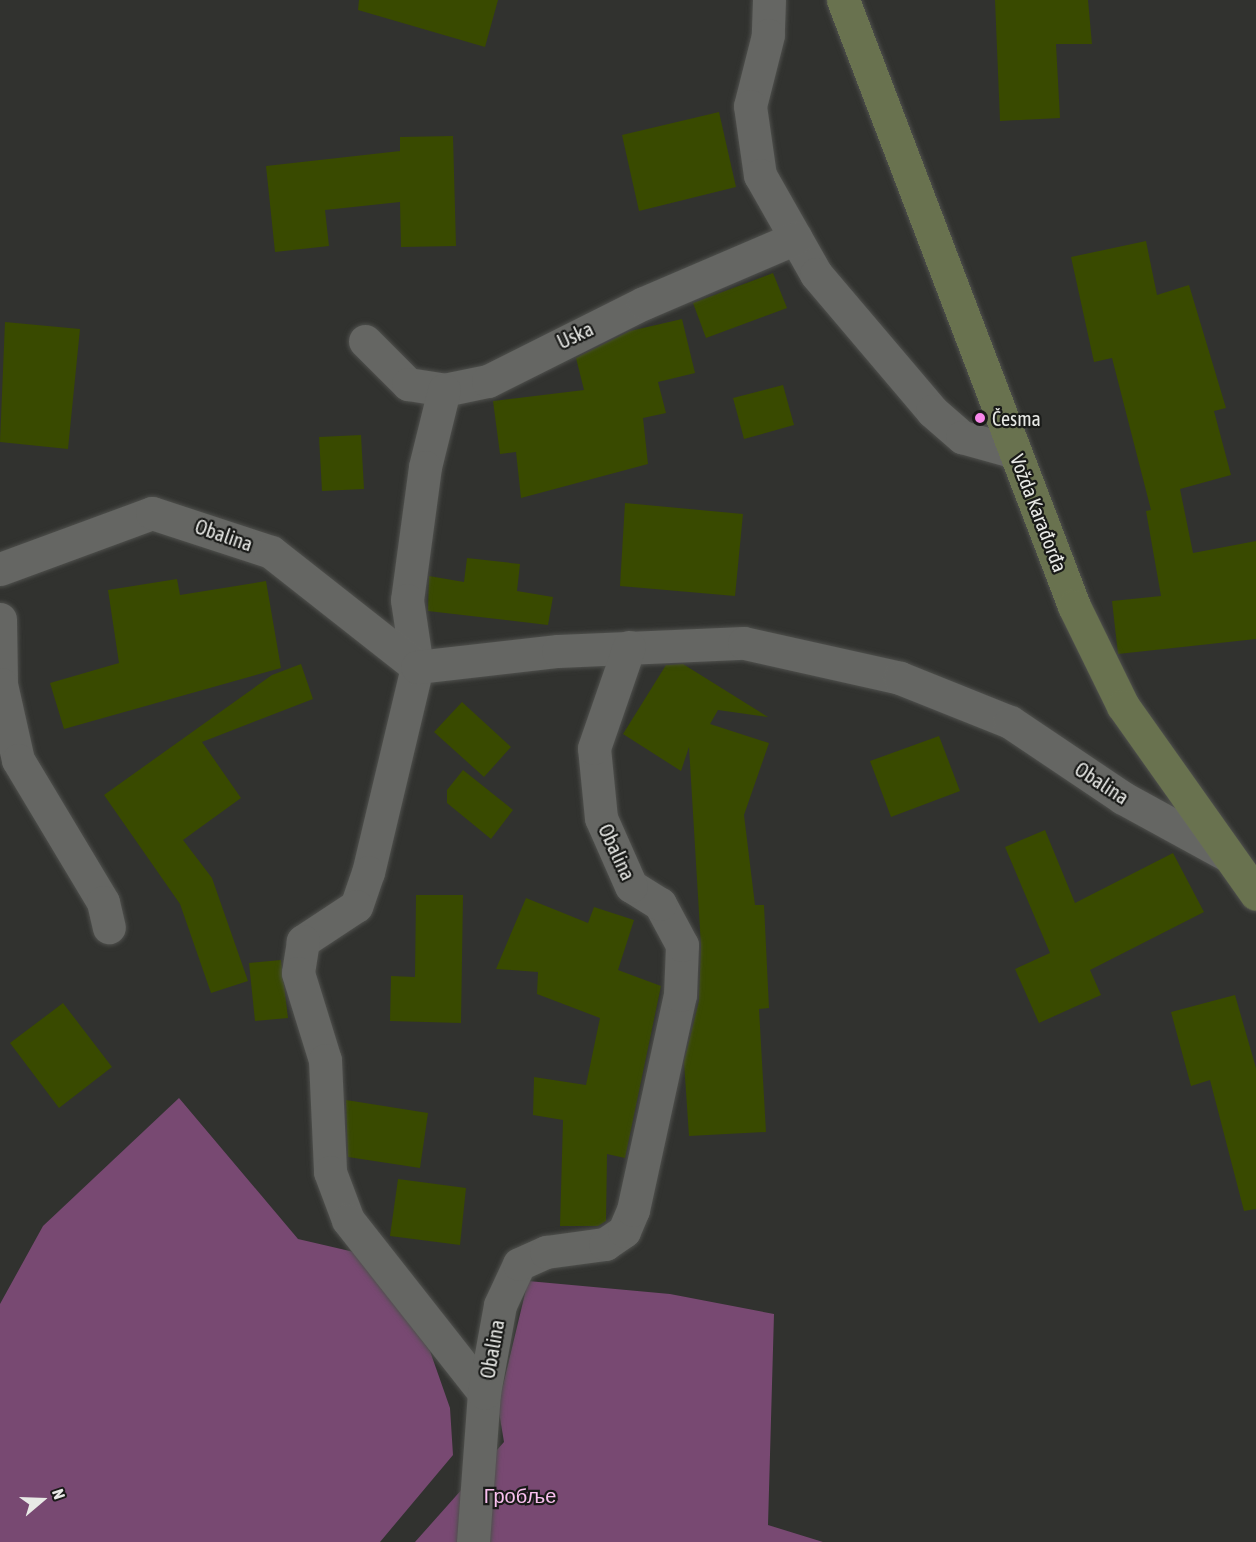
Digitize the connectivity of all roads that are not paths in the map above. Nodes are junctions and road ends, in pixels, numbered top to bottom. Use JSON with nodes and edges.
{"nodes":[{"id":1,"x":770,"y":0,"type":"edge"},
{"id":2,"x":843,"y":0,"type":"edge"},
{"id":3,"x":796,"y":238,"type":"junction"},
{"id":4,"x":365,"y":341,"type":"dead end"},
{"id":5,"x":444,"y":390,"type":"junction"},
{"id":6,"x":1015,"y":452,"type":"junction"},
{"id":7,"x":0,"y":569,"type":"edge"},
{"id":8,"x":0,"y":619,"type":"edge"},
{"id":9,"x":628,"y":647,"type":"junction"},
{"id":10,"x":417,"y":667,"type":"junction"},
{"id":11,"x":1227,"y":855,"type":"junction"},
{"id":12,"x":1256,"y":894,"type":"edge"},
{"id":13,"x":109,"y":927,"type":"dead end"},
{"id":14,"x":484,"y":1393,"type":"junction"},
{"id":15,"x":472,"y":1542,"type":"edge"}],
"edges":[{"from":1,"to":3,"type":"street"},
{"from":2,"to":6,"type":"street","name":"Vožda Karađorđa"},
{"from":3,"to":5,"type":"street","name":"Uska"},
{"from":3,"to":6,"type":"street"},
{"from":4,"to":5,"type":"street","name":"Uska"},
{"from":5,"to":10,"type":"street"},
{"from":6,"to":11,"type":"street","name":"Vožda Karađorđa"},
{"from":7,"to":10,"type":"street","name":"Obalina"},
{"from":8,"to":13,"type":"street"},
{"from":9,"to":10,"type":"street","name":"Obalina"},
{"from":9,"to":11,"type":"street","name":"Obalina"},
{"from":9,"to":14,"type":"street","name":"Obalina"},
{"from":10,"to":14,"type":"street","name":"Obalina"},
{"from":11,"to":12,"type":"street","name":"Vožda Karađorđa"},
{"from":14,"to":15,"type":"street"}]}
